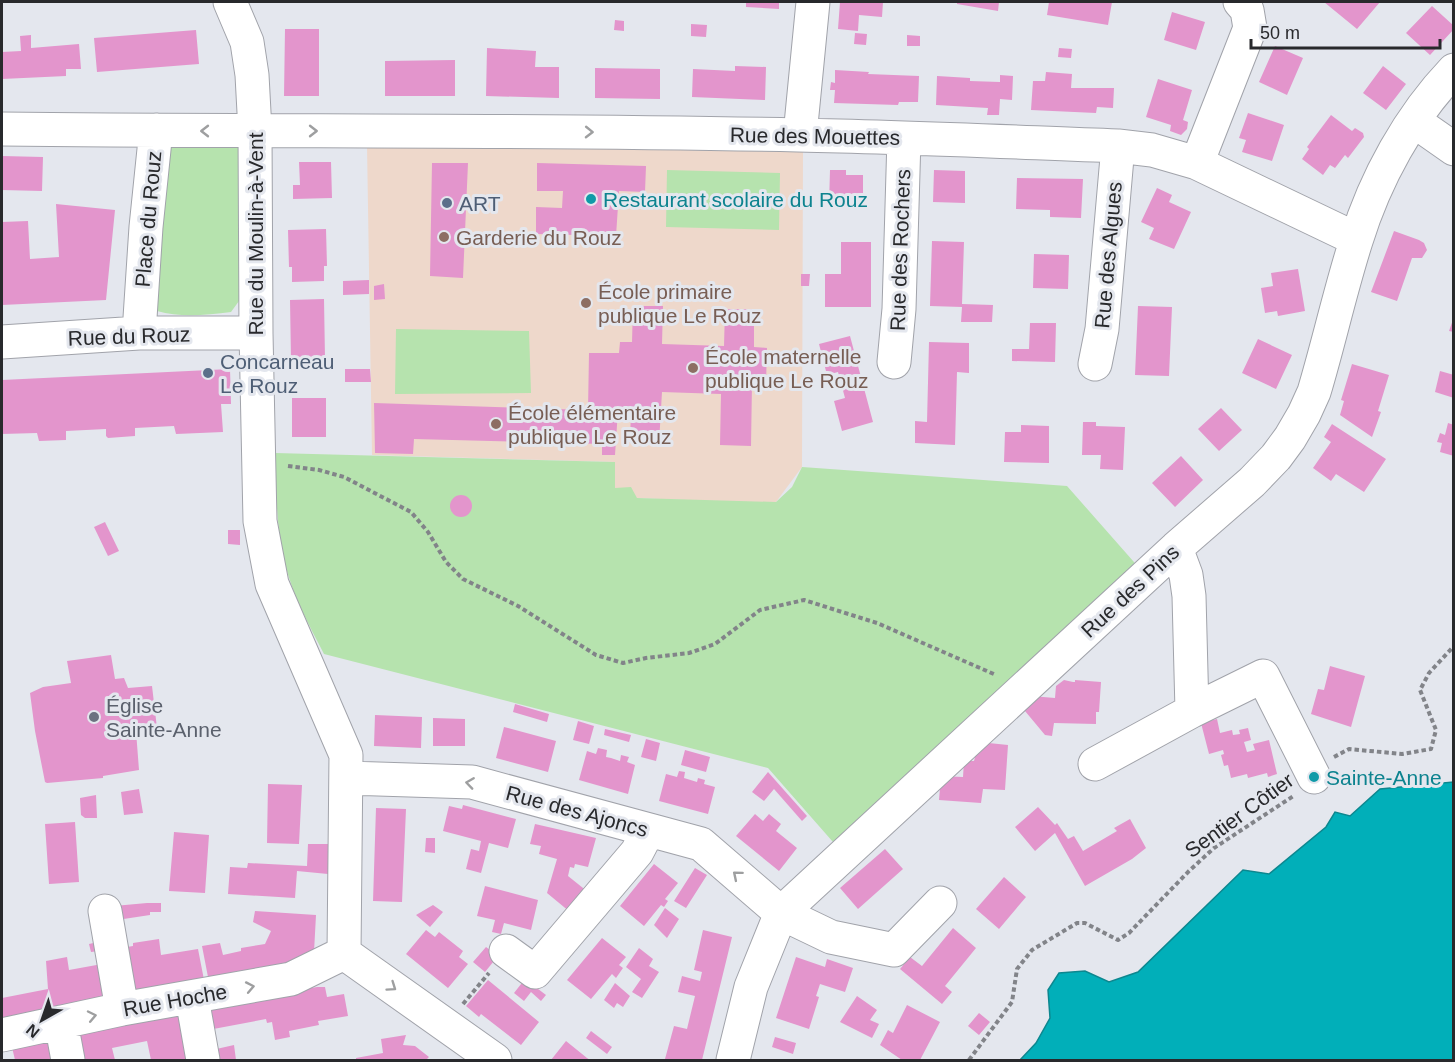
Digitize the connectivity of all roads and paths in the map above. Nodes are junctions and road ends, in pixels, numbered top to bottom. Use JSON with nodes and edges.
{"nodes":[{"id":1,"x":230,"y":2,"type":"edge"},
{"id":2,"x":813,"y":2,"type":"edge"},
{"id":3,"x":1240,"y":2,"type":"edge"},
{"id":4,"x":1454,"y":70,"type":"edge"},
{"id":5,"x":1414,"y":121,"type":"junction"},
{"id":6,"x":2,"y":129,"type":"edge"},
{"id":7,"x":156,"y":130,"type":"junction"},
{"id":8,"x":255,"y":131,"type":"junction"},
{"id":9,"x":800,"y":135,"type":"junction"},
{"id":10,"x":904,"y":138,"type":"junction"},
{"id":11,"x":1118,"y":146,"type":"junction"},
{"id":12,"x":1454,"y":149,"type":"edge"},
{"id":13,"x":1197,"y":163,"type":"junction"},
{"id":14,"x":1356,"y":239,"type":"junction"},
{"id":15,"x":139,"y":333,"type":"junction"},
{"id":16,"x":256,"y":333,"type":"junction"},
{"id":17,"x":2,"y":342,"type":"edge"},
{"id":18,"x":894,"y":362,"type":"dead end"},
{"id":19,"x":1095,"y":364,"type":"dead end"},
{"id":20,"x":259,"y":462,"type":"junction"},
{"id":21,"x":1176,"y":548,"type":"junction"},
{"id":22,"x":1454,"y":646,"type":"edge"},
{"id":23,"x":1024,"y":688,"type":"junction"},
{"id":24,"x":1192,"y":711,"type":"junction"},
{"id":25,"x":1095,"y":764,"type":"dead end"},
{"id":26,"x":1314,"y":777,"type":"junction"},
{"id":27,"x":347,"y":778,"type":"junction"},
{"id":28,"x":648,"y":831,"type":"junction"},
{"id":29,"x":940,"y":903,"type":"dead end"},
{"id":30,"x":105,"y":911,"type":"dead end"},
{"id":31,"x":782,"y":913,"type":"junction"},
{"id":32,"x":506,"y":951,"type":"joint"},
{"id":33,"x":344,"y":953,"type":"junction"},
{"id":34,"x":192,"y":998,"type":"junction"},
{"id":35,"x":122,"y":1009,"type":"junction"},
{"id":36,"x":61,"y":1022,"type":"junction"},
{"id":37,"x":446,"y":1026,"type":"junction"},
{"id":38,"x":2,"y":1035,"type":"edge"},
{"id":39,"x":68,"y":1060,"type":"edge"},
{"id":40,"x":203,"y":1060,"type":"edge"},
{"id":41,"x":495,"y":1060,"type":"edge"},
{"id":42,"x":733,"y":1060,"type":"edge"},
{"id":43,"x":969,"y":1060,"type":"edge"}],
"edges":[{"from":1,"to":8,"type":"street","name":"Rue du Moulin-à-Vent"},
{"from":2,"to":9,"type":"street"},
{"from":3,"to":13,"type":"street"},
{"from":4,"to":5,"type":"street","name":"Rue des Pins"},
{"from":5,"to":12,"type":"street"},
{"from":5,"to":14,"type":"street","name":"Rue des Pins"},
{"from":6,"to":7,"type":"street"},
{"from":8,"to":7,"type":"street","name":"Place du Rouz","one_way":true},
{"from":7,"to":15,"type":"street","name":"Place du Rouz"},
{"from":8,"to":9,"type":"street","name":"Rue des Mouettes","one_way":true},
{"from":8,"to":16,"type":"street","name":"Rue du Moulin-à-Vent"},
{"from":9,"to":10,"type":"street","name":"Rue des Mouettes"},
{"from":10,"to":11,"type":"street","name":"Rue des Mouettes"},
{"from":10,"to":18,"type":"street","name":"Rue des Rochers"},
{"from":11,"to":13,"type":"street","name":"Rue des Mouettes"},
{"from":11,"to":19,"type":"street","name":"Rue des Algues"},
{"from":13,"to":14,"type":"street","name":"Rue des Mouettes"},
{"from":14,"to":21,"type":"street","name":"Rue des Pins"},
{"from":15,"to":16,"type":"street","name":"Rue du Rouz"},
{"from":15,"to":17,"type":"street","name":"Rue du Rouz"},
{"from":16,"to":20,"type":"street","name":"Rue du Moulin-à-Vent"},
{"from":20,"to":23,"type":"path"},
{"from":20,"to":27,"type":"street","name":"Rue du Moulin-à-Vent"},
{"from":21,"to":23,"type":"street","name":"Rue des Pins"},
{"from":21,"to":24,"type":"street"},
{"from":22,"to":26,"type":"path","name":"Sentier Côtier"},
{"from":23,"to":31,"type":"street","name":"Rue des Pins"},
{"from":24,"to":25,"type":"street"},
{"from":24,"to":26,"type":"street"},
{"from":26,"to":43,"type":"path","name":"Sentier Côtier"},
{"from":28,"to":27,"type":"street","name":"Rue des Ajoncs","one_way":true},
{"from":27,"to":33,"type":"street","name":"Rue du Moulin-à-Vent"},
{"from":31,"to":28,"type":"street","name":"Rue des Ajoncs","one_way":true},
{"from":28,"to":32,"type":"street"},
{"from":29,"to":31,"type":"street","name":"Rue des Ajoncs"},
{"from":30,"to":35,"type":"street"},
{"from":31,"to":42,"type":"street","name":"Rue des Pins"},
{"from":32,"to":37,"type":"path"},
{"from":34,"to":33,"type":"street","name":"Rue Hoche","one_way":true},
{"from":33,"to":37,"type":"street","one_way":true},
{"from":34,"to":35,"type":"street","name":"Rue Hoche"},
{"from":34,"to":40,"type":"street"},
{"from":36,"to":35,"type":"street","name":"Rue Hoche","one_way":true},
{"from":36,"to":38,"type":"street","name":"Rue Hoche"},
{"from":36,"to":39,"type":"street"},
{"from":37,"to":41,"type":"street"}]}
